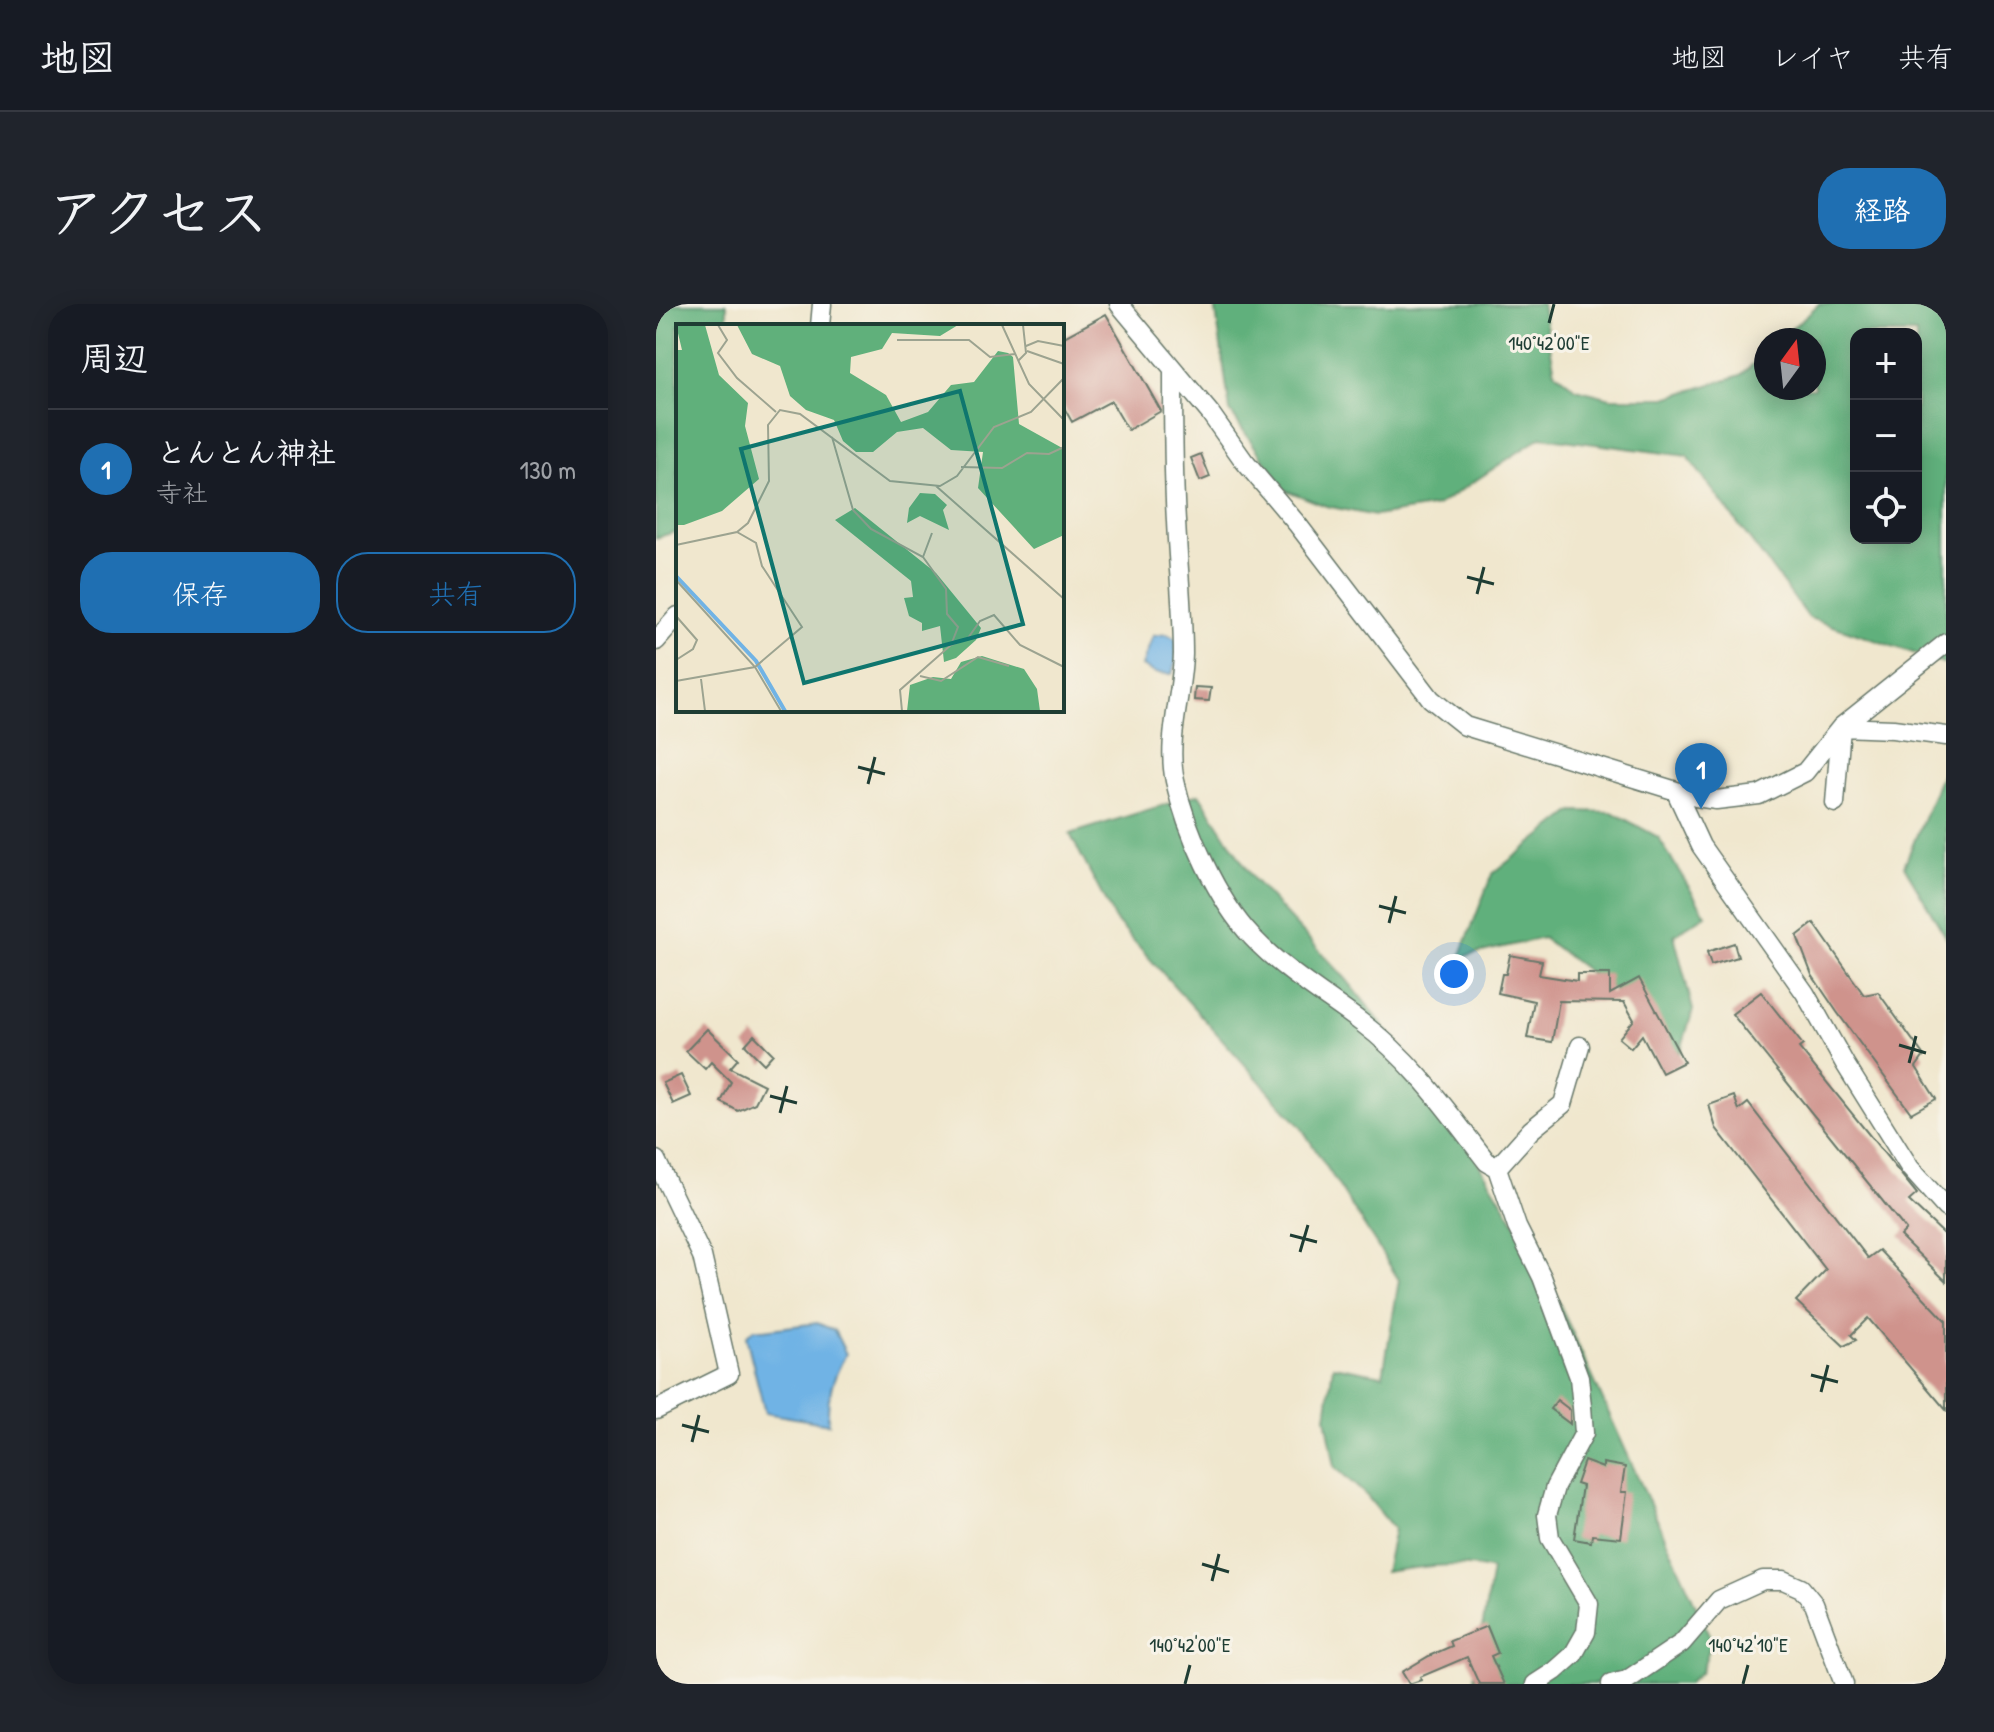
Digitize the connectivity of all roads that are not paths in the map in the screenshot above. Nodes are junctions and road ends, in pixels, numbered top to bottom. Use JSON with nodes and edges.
{"nodes":[{"id":1,"x":822,"y":304,"type":"edge"},
{"id":2,"x":1119,"y":304,"type":"edge"},
{"id":3,"x":820,"y":324,"type":"edge"},
{"id":4,"x":1173,"y":370,"type":"junction"},
{"id":5,"x":676,"y":618,"type":"edge"},
{"id":6,"x":656,"y":641,"type":"edge"},
{"id":7,"x":1946,"y":643,"type":"edge"},
{"id":8,"x":1841,"y":727,"type":"junction"},
{"id":9,"x":1946,"y":736,"type":"edge"},
{"id":10,"x":1676,"y":792,"type":"junction"},
{"id":11,"x":1835,"y":803,"type":"dead end"},
{"id":12,"x":1580,"y":1046,"type":"dead end"},
{"id":13,"x":656,"y":1160,"type":"edge"},
{"id":14,"x":1497,"y":1168,"type":"junction"},
{"id":15,"x":1946,"y":1208,"type":"edge"},
{"id":16,"x":656,"y":1410,"type":"edge"},
{"id":17,"x":1535,"y":1684,"type":"edge"},
{"id":18,"x":1611,"y":1684,"type":"edge"},
{"id":19,"x":1844,"y":1684,"type":"edge"}],
"edges":[{"from":1,"to":3,"type":"street"},
{"from":2,"to":4,"type":"street"},
{"from":4,"to":10,"type":"street"},
{"from":4,"to":14,"type":"street"},
{"from":5,"to":6,"type":"street"},
{"from":7,"to":8,"type":"street"},
{"from":8,"to":9,"type":"street"},
{"from":8,"to":10,"type":"street"},
{"from":8,"to":11,"type":"street"},
{"from":10,"to":15,"type":"street"},
{"from":12,"to":14,"type":"street"},
{"from":13,"to":16,"type":"street"},
{"from":14,"to":17,"type":"street"},
{"from":18,"to":19,"type":"street"}]}
